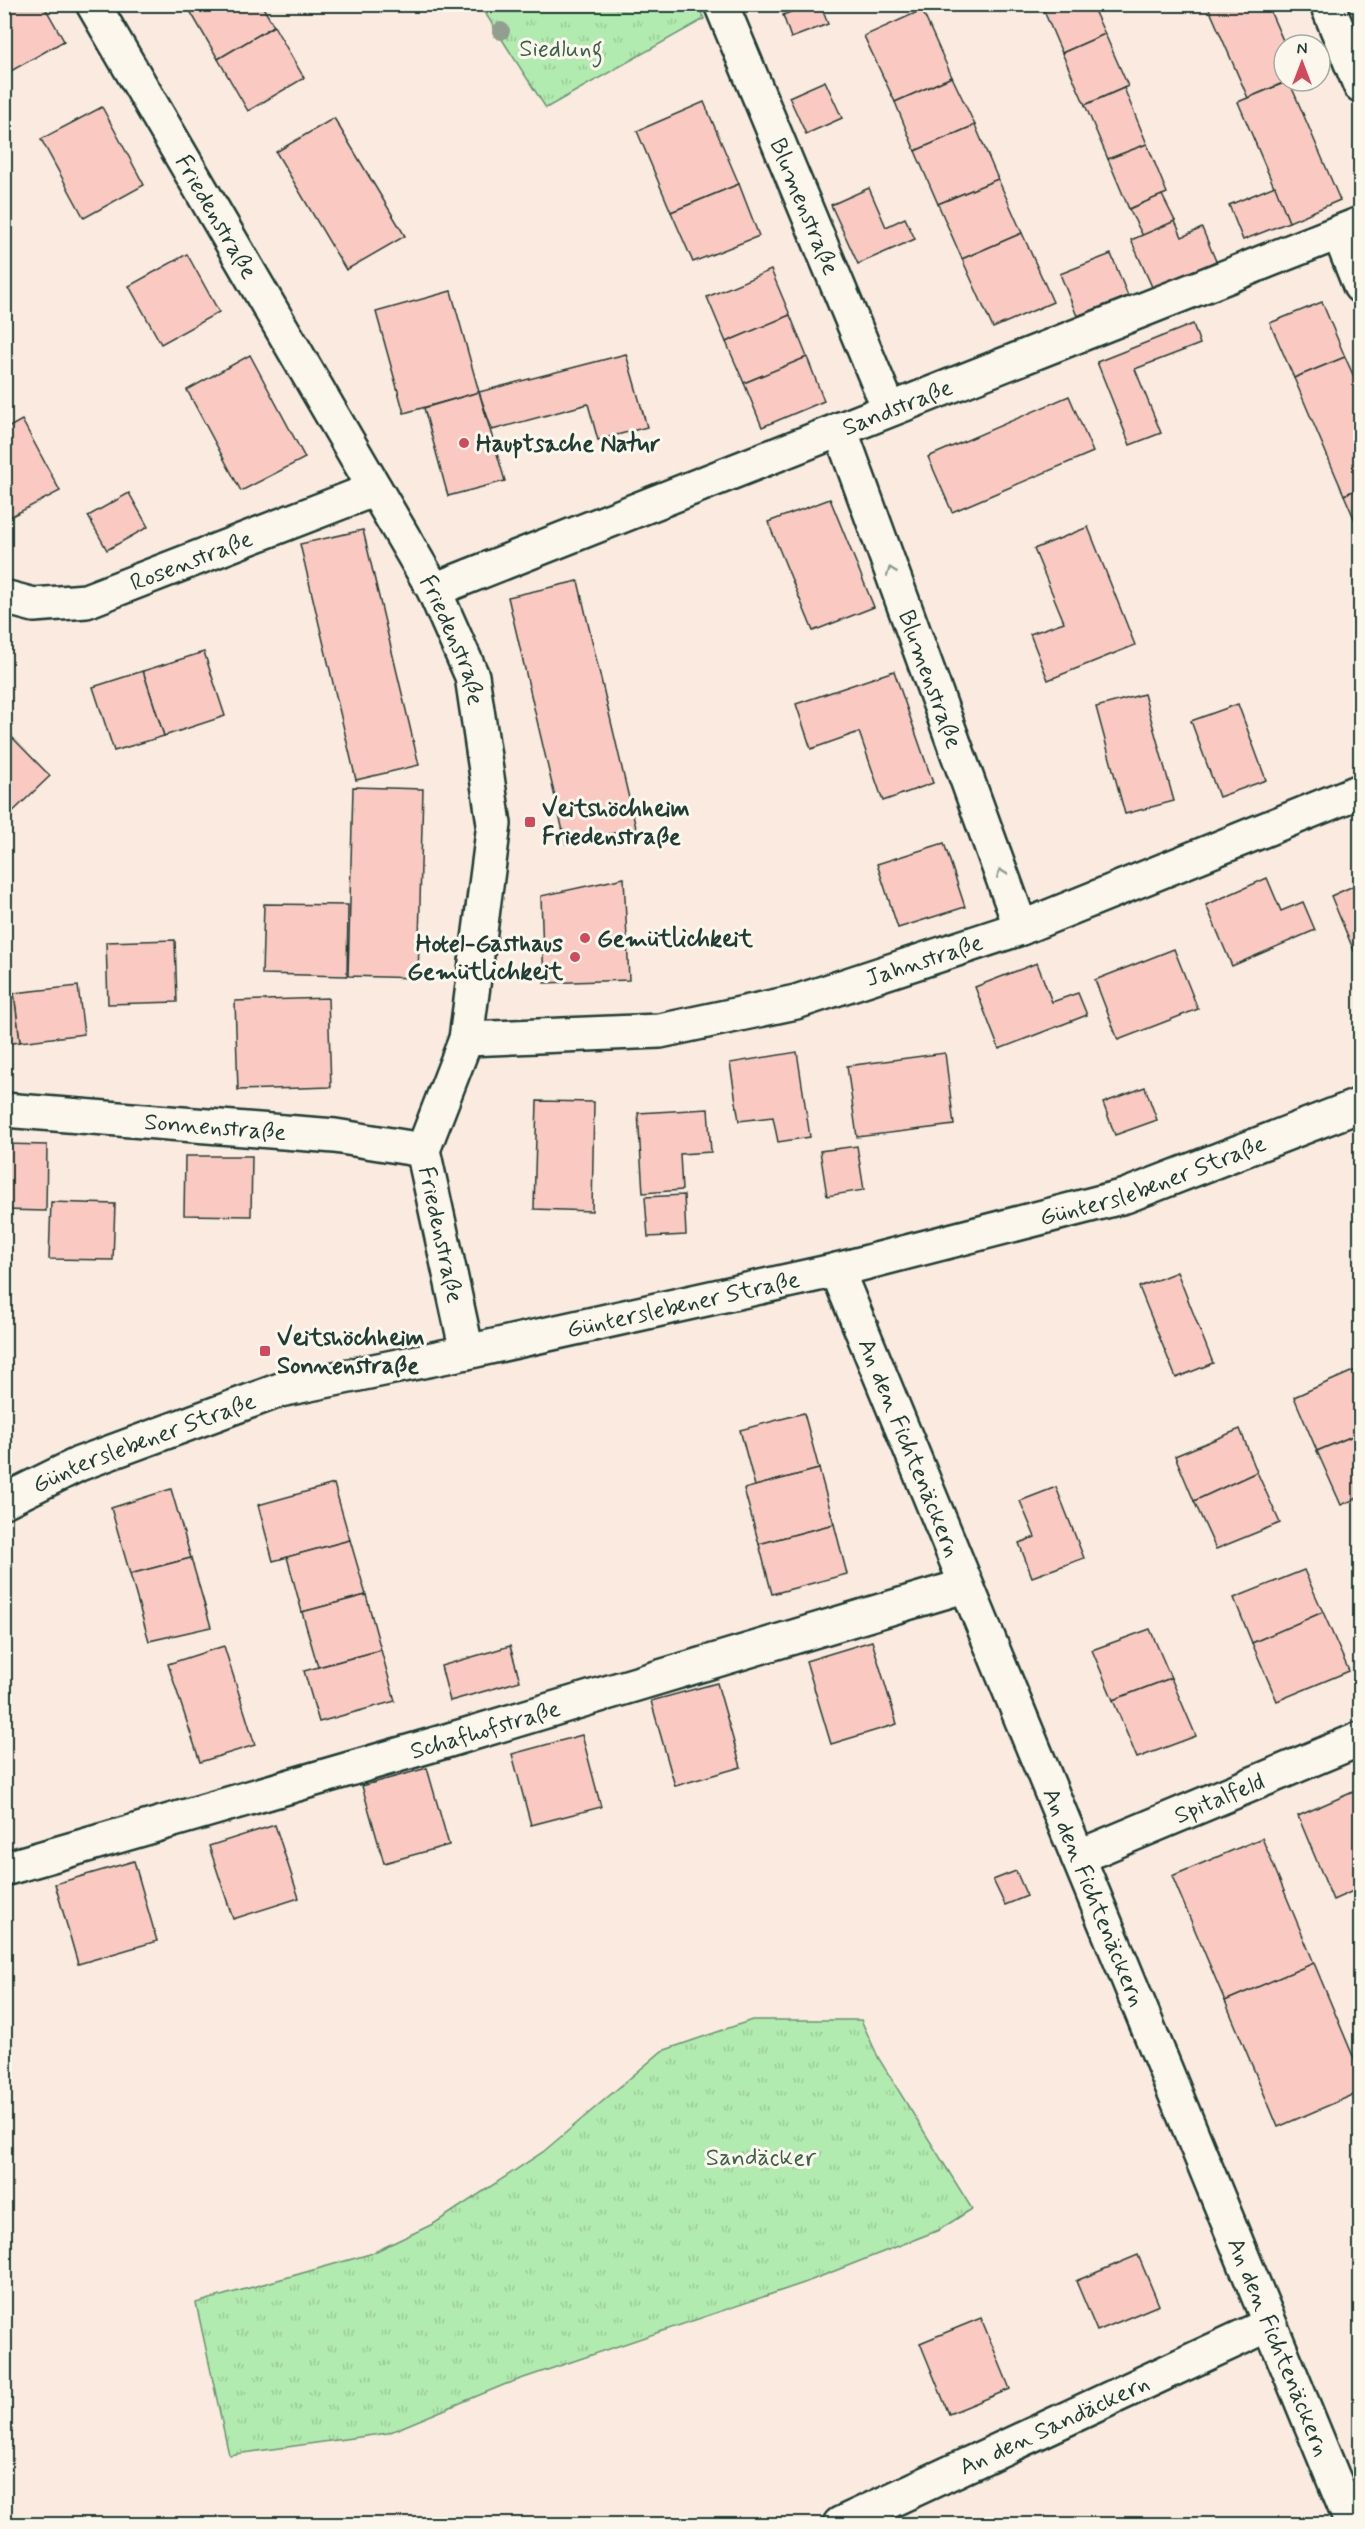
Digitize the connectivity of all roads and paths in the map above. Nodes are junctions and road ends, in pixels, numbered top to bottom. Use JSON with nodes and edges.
{"nodes":[{"id":1,"x":93,"y":4,"type":"edge"},
{"id":2,"x":721,"y":4,"type":"edge"},
{"id":3,"x":1327,"y":4,"type":"edge"},
{"id":4,"x":1360,"y":85,"type":"edge"},
{"id":5,"x":1350,"y":229,"type":"edge"},
{"id":6,"x":1360,"y":286,"type":"edge"},
{"id":7,"x":889,"y":409,"type":"junction"},
{"id":8,"x":840,"y":429,"type":"junction"},
{"id":9,"x":375,"y":489,"type":"junction"},
{"id":10,"x":434,"y":590,"type":"junction"},
{"id":11,"x":4,"y":597,"type":"edge"},
{"id":12,"x":1360,"y":790,"type":"edge"},
{"id":13,"x":1021,"y":928,"type":"junction"},
{"id":14,"x":466,"y":1038,"type":"junction"},
{"id":15,"x":1360,"y":1105,"type":"edge"},
{"id":16,"x":4,"y":1110,"type":"edge"},
{"id":17,"x":423,"y":1150,"type":"junction"},
{"id":18,"x":837,"y":1270,"type":"junction"},
{"id":19,"x":467,"y":1352,"type":"junction"},
{"id":20,"x":4,"y":1501,"type":"edge"},
{"id":21,"x":964,"y":1586,"type":"junction"},
{"id":22,"x":1360,"y":1739,"type":"edge"},
{"id":23,"x":1078,"y":1857,"type":"junction"},
{"id":24,"x":4,"y":1869,"type":"edge"},
{"id":25,"x":1268,"y":2325,"type":"junction"},
{"id":26,"x":840,"y":2524,"type":"edge"},
{"id":27,"x":1352,"y":2524,"type":"edge"}],
"edges":[{"from":1,"to":9,"type":"street","name":"Friedenstraße"},
{"from":2,"to":7,"type":"street","name":"Blumenstraße"},
{"from":3,"to":4,"type":"street"},
{"from":5,"to":6,"type":"street"},
{"from":5,"to":7,"type":"street","name":"Sandstraße"},
{"from":7,"to":8,"type":"street","name":"Sandstraße"},
{"from":8,"to":10,"type":"street","name":"Sandstraße"},
{"from":13,"to":8,"type":"street","name":"Blumenstraße","one_way":true},
{"from":9,"to":10,"type":"street","name":"Friedenstraße"},
{"from":9,"to":11,"type":"street","name":"Rosenstraße"},
{"from":10,"to":14,"type":"street","name":"Friedenstraße"},
{"from":12,"to":13,"type":"street","name":"Jahnstraße"},
{"from":13,"to":14,"type":"street","name":"Jahnstraße"},
{"from":14,"to":17,"type":"street","name":"Friedenstraße"},
{"from":15,"to":18,"type":"street","name":"Günterslebener Straße"},
{"from":16,"to":17,"type":"street","name":"Sonnenstraße"},
{"from":17,"to":19,"type":"street","name":"Friedenstraße"},
{"from":18,"to":19,"type":"street","name":"Günterslebener Straße"},
{"from":18,"to":21,"type":"street","name":"An den Fichtenäckern"},
{"from":19,"to":20,"type":"street","name":"Günterslebener Straße"},
{"from":21,"to":23,"type":"street","name":"An den Fichtenäckern"},
{"from":21,"to":24,"type":"street","name":"Schafhofstraße"},
{"from":22,"to":23,"type":"street","name":"Spitalfeld"},
{"from":23,"to":25,"type":"street","name":"An den Fichtenäckern"},
{"from":25,"to":26,"type":"street","name":"An den Sandäckern"},
{"from":25,"to":27,"type":"street","name":"An den Fichtenäckern"}]}
